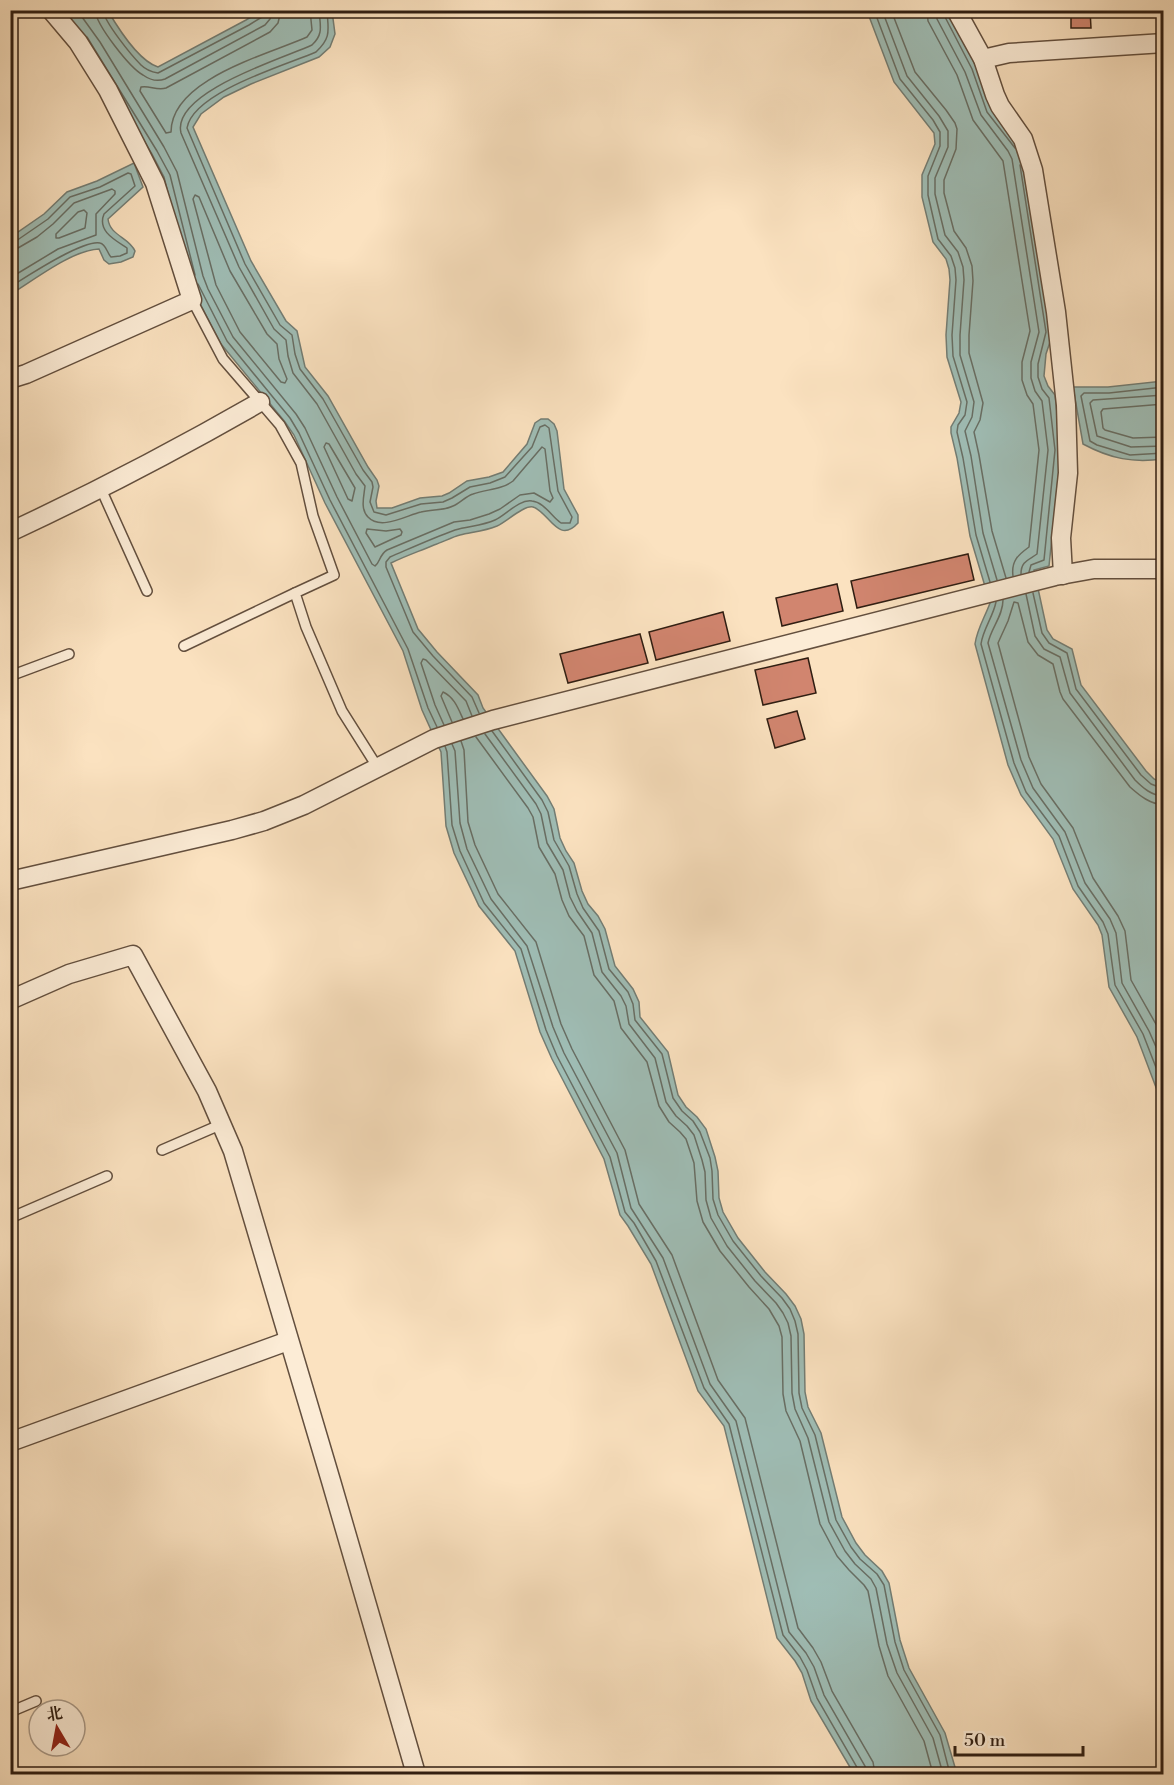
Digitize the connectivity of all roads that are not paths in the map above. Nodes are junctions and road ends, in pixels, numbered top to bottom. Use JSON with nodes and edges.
{"nodes":[{"id":1,"x":51,"y":10,"type":"edge"},
{"id":2,"x":956,"y":10,"type":"edge"},
{"id":3,"x":1164,"y":43,"type":"edge"},
{"id":4,"x":983,"y":59,"type":"junction"},
{"id":5,"x":192,"y":300,"type":"junction"},
{"id":6,"x":10,"y":379,"type":"edge"},
{"id":7,"x":260,"y":402,"type":"junction"},
{"id":8,"x":100,"y":489,"type":"junction"},
{"id":9,"x":10,"y":532,"type":"edge"},
{"id":10,"x":1164,"y":569,"type":"edge"},
{"id":11,"x":1059,"y":576,"type":"junction"},
{"id":12,"x":147,"y":591,"type":"dead end"},
{"id":13,"x":295,"y":593,"type":"junction"},
{"id":14,"x":184,"y":646,"type":"dead end"},
{"id":15,"x":69,"y":654,"type":"dead end"},
{"id":16,"x":10,"y":676,"type":"edge"},
{"id":17,"x":378,"y":768,"type":"junction"},
{"id":18,"x":10,"y":881,"type":"edge"},
{"id":19,"x":10,"y":1000,"type":"edge"},
{"id":20,"x":222,"y":1124,"type":"junction"},
{"id":21,"x":162,"y":1150,"type":"dead end"},
{"id":22,"x":107,"y":1176,"type":"dead end"},
{"id":23,"x":10,"y":1218,"type":"edge"},
{"id":24,"x":288,"y":1341,"type":"junction"},
{"id":25,"x":10,"y":1442,"type":"edge"},
{"id":26,"x":27,"y":1705,"type":"edge"},
{"id":27,"x":10,"y":1712,"type":"edge"},
{"id":28,"x":416,"y":1774,"type":"edge"}],
"edges":[{"from":1,"to":5,"type":"street"},
{"from":2,"to":4,"type":"street"},
{"from":3,"to":4,"type":"street"},
{"from":4,"to":11,"type":"street"},
{"from":5,"to":6,"type":"street"},
{"from":5,"to":7,"type":"lane"},
{"from":7,"to":8,"type":"street"},
{"from":7,"to":13,"type":"lane"},
{"from":8,"to":9,"type":"street"},
{"from":8,"to":12,"type":"lane"},
{"from":10,"to":11,"type":"street"},
{"from":11,"to":17,"type":"street"},
{"from":13,"to":14,"type":"lane"},
{"from":13,"to":17,"type":"lane"},
{"from":15,"to":16,"type":"lane"},
{"from":17,"to":18,"type":"street"},
{"from":19,"to":20,"type":"street"},
{"from":20,"to":21,"type":"lane"},
{"from":20,"to":24,"type":"street"},
{"from":22,"to":23,"type":"lane"},
{"from":24,"to":25,"type":"street"},
{"from":24,"to":28,"type":"street"},
{"from":26,"to":27,"type":"lane"}]}
